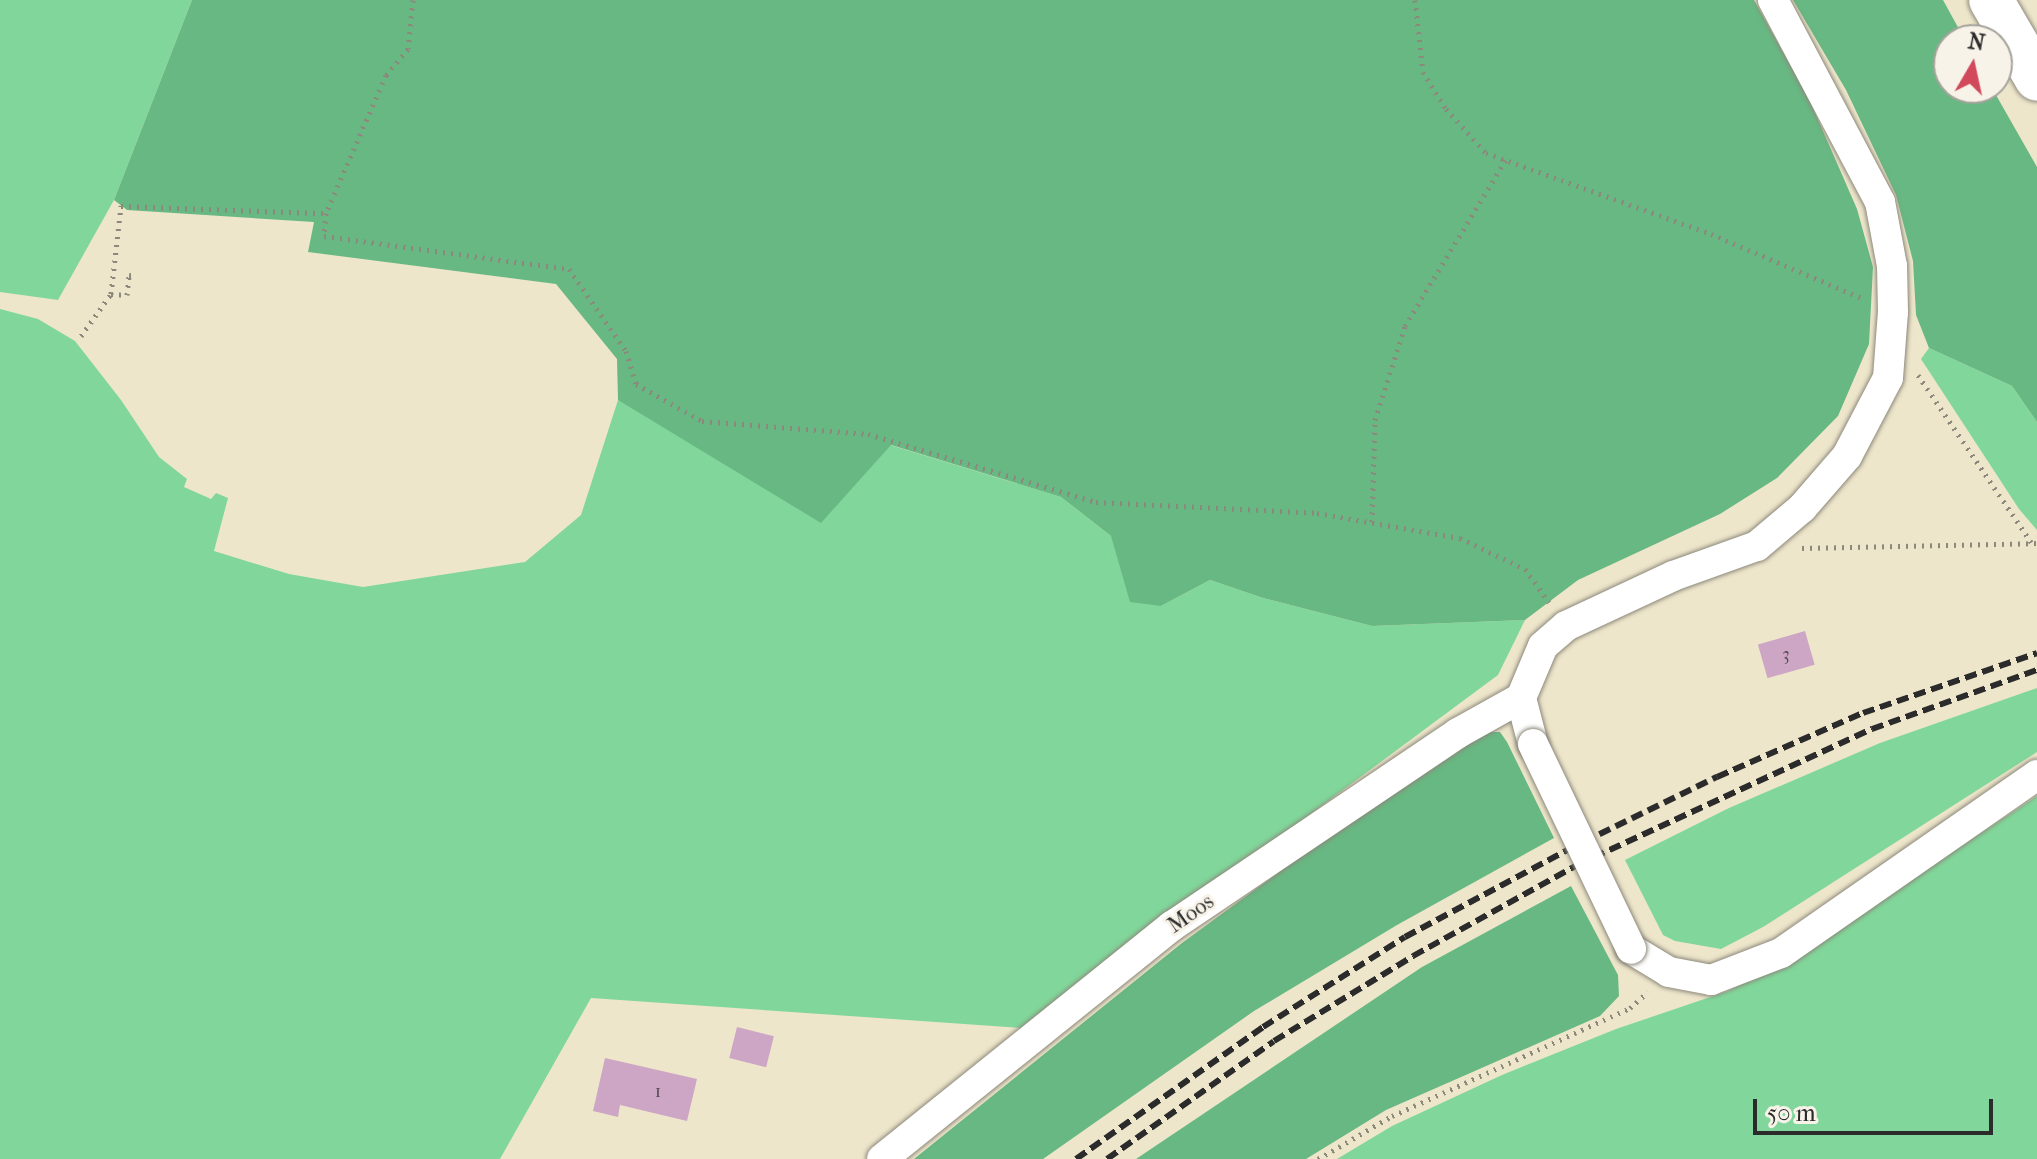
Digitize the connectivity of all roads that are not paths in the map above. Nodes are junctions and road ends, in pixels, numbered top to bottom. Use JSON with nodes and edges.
{"nodes":[{"id":1,"x":1773,"y":0,"type":"edge"},
{"id":2,"x":1991,"y":0,"type":"edge"},
{"id":3,"x":2037,"y":79,"type":"edge"},
{"id":4,"x":1521,"y":698,"type":"junction"},
{"id":5,"x":2037,"y":775,"type":"edge"},
{"id":6,"x":882,"y":1159,"type":"edge"}],
"edges":[{"from":1,"to":4,"type":"street"},
{"from":2,"to":3,"type":"highway"},
{"from":4,"to":5,"type":"street","bridge":true},
{"from":4,"to":6,"type":"street","name":"Moos"}]}
